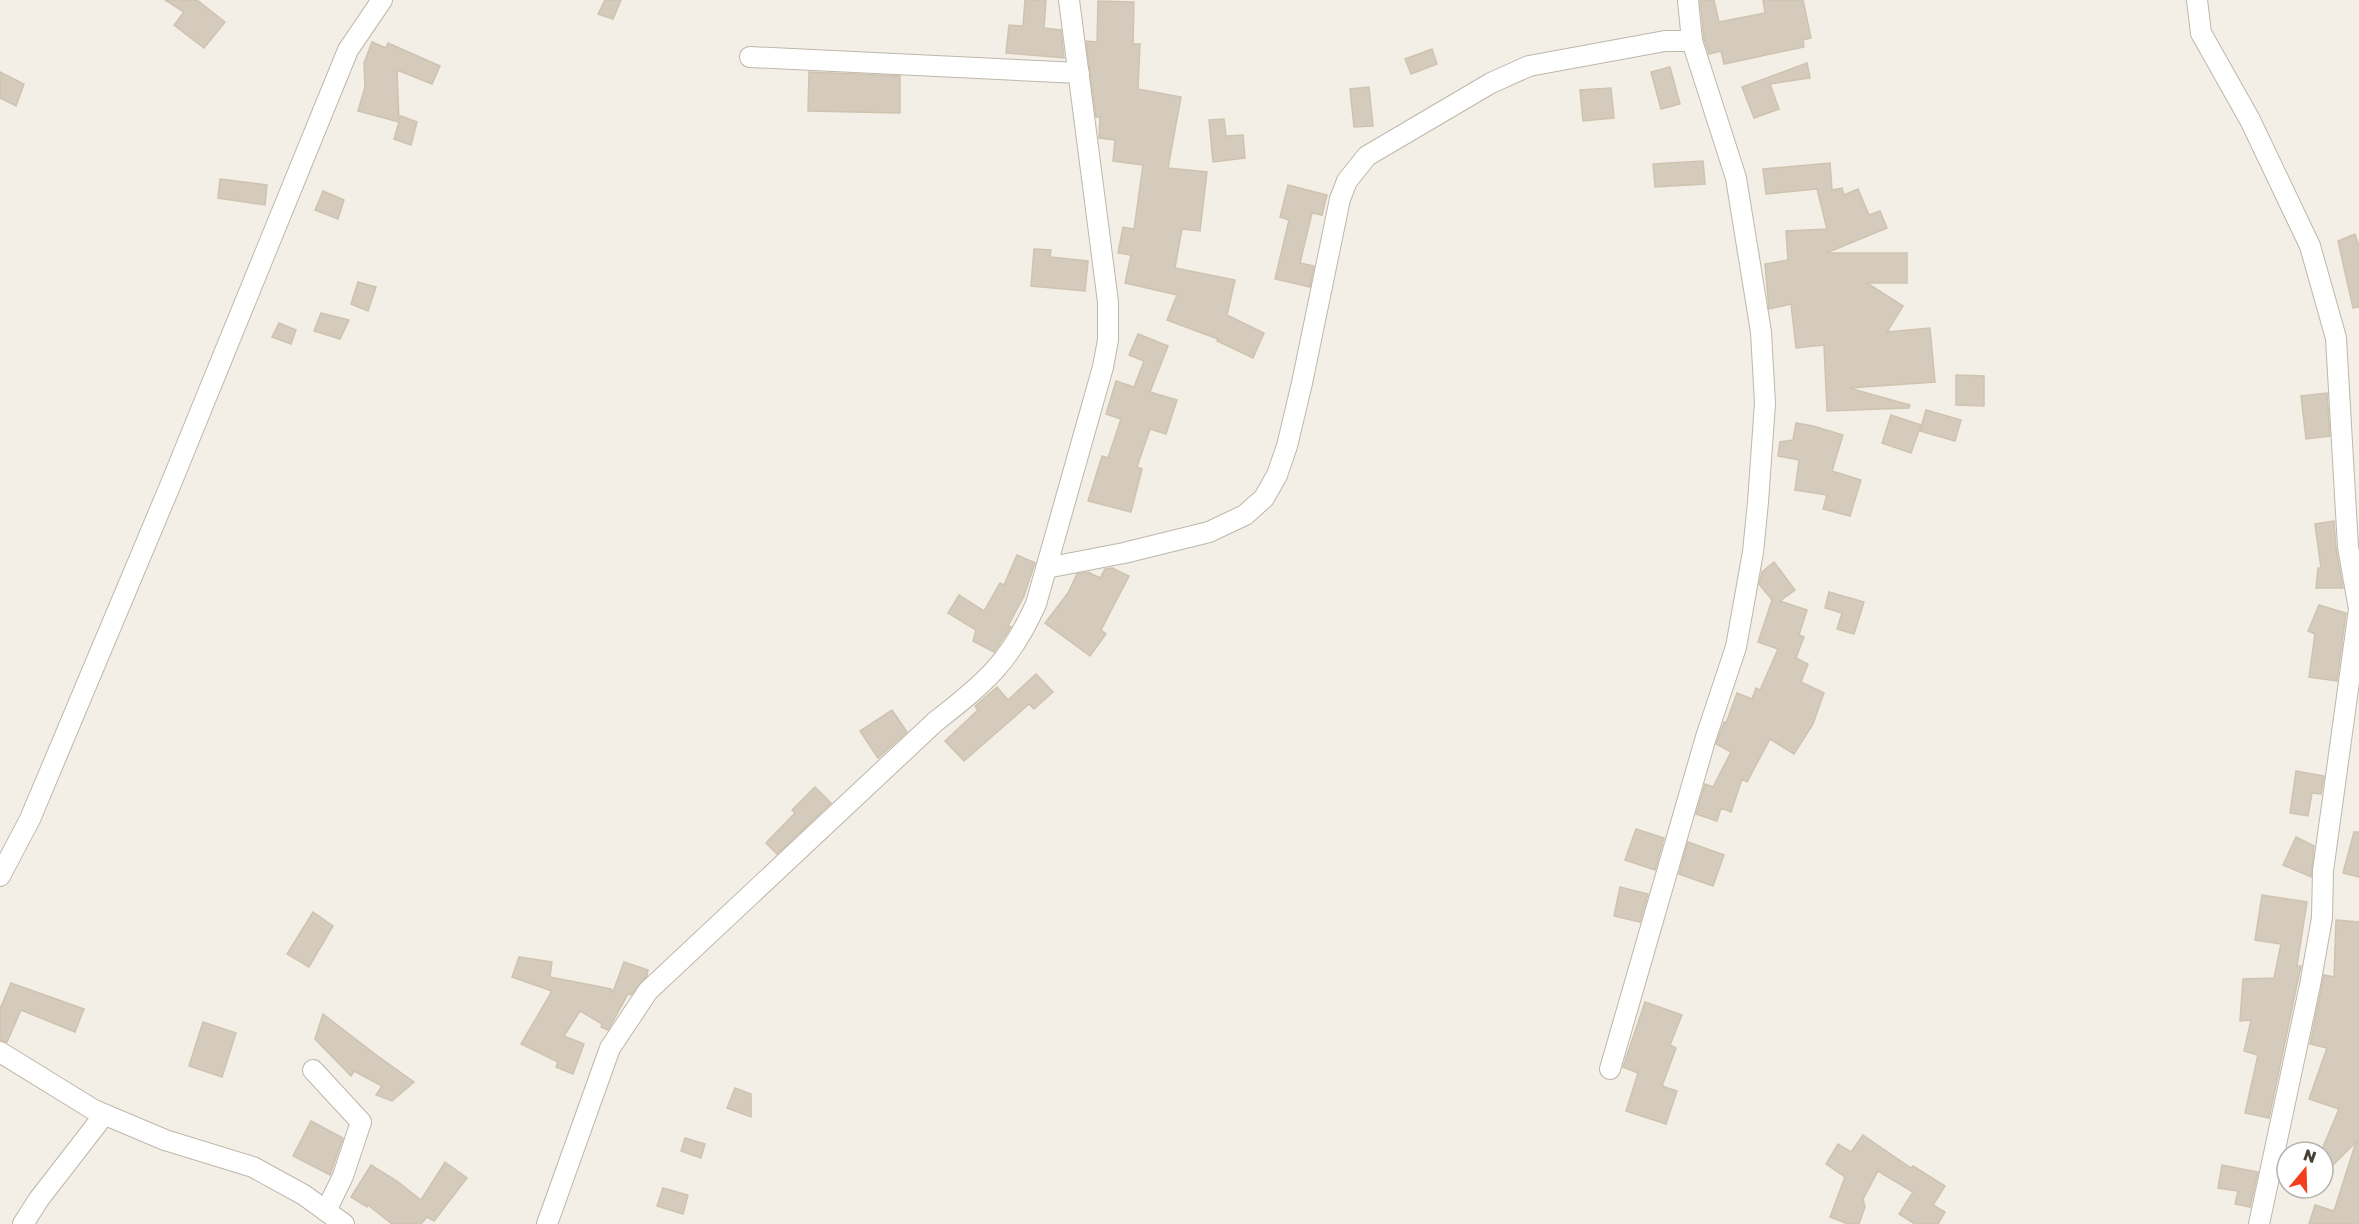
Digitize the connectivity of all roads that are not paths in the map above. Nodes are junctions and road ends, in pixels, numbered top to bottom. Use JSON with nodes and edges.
{"nodes":[{"id":1,"x":382,"y":0,"type":"edge"},
{"id":2,"x":1069,"y":0,"type":"edge"},
{"id":3,"x":1688,"y":0,"type":"edge"},
{"id":4,"x":2197,"y":0,"type":"edge"},
{"id":5,"x":1692,"y":41,"type":"junction"},
{"id":6,"x":750,"y":57,"type":"dead end"},
{"id":7,"x":1079,"y":73,"type":"junction"},
{"id":8,"x":1046,"y":568,"type":"junction"},
{"id":9,"x":0,"y":876,"type":"edge"},
{"id":10,"x":0,"y":1052,"type":"edge"},
{"id":11,"x":1610,"y":1069,"type":"dead end"},
{"id":12,"x":313,"y":1070,"type":"dead end"},
{"id":13,"x":104,"y":1114,"type":"junction"},
{"id":14,"x":326,"y":1211,"type":"junction"},
{"id":15,"x":23,"y":1224,"type":"edge"},
{"id":16,"x":344,"y":1224,"type":"edge"},
{"id":17,"x":547,"y":1224,"type":"edge"},
{"id":18,"x":2259,"y":1224,"type":"edge"}],
"edges":[{"from":1,"to":9,"type":"street"},
{"from":2,"to":7,"type":"street"},
{"from":3,"to":5,"type":"street"},
{"from":4,"to":18,"type":"street"},
{"from":5,"to":8,"type":"street"},
{"from":5,"to":11,"type":"street"},
{"from":6,"to":7,"type":"street"},
{"from":7,"to":8,"type":"street"},
{"from":8,"to":17,"type":"street"},
{"from":10,"to":13,"type":"street"},
{"from":12,"to":14,"type":"street"},
{"from":13,"to":14,"type":"street"},
{"from":13,"to":15,"type":"street"},
{"from":14,"to":16,"type":"street"}]}
